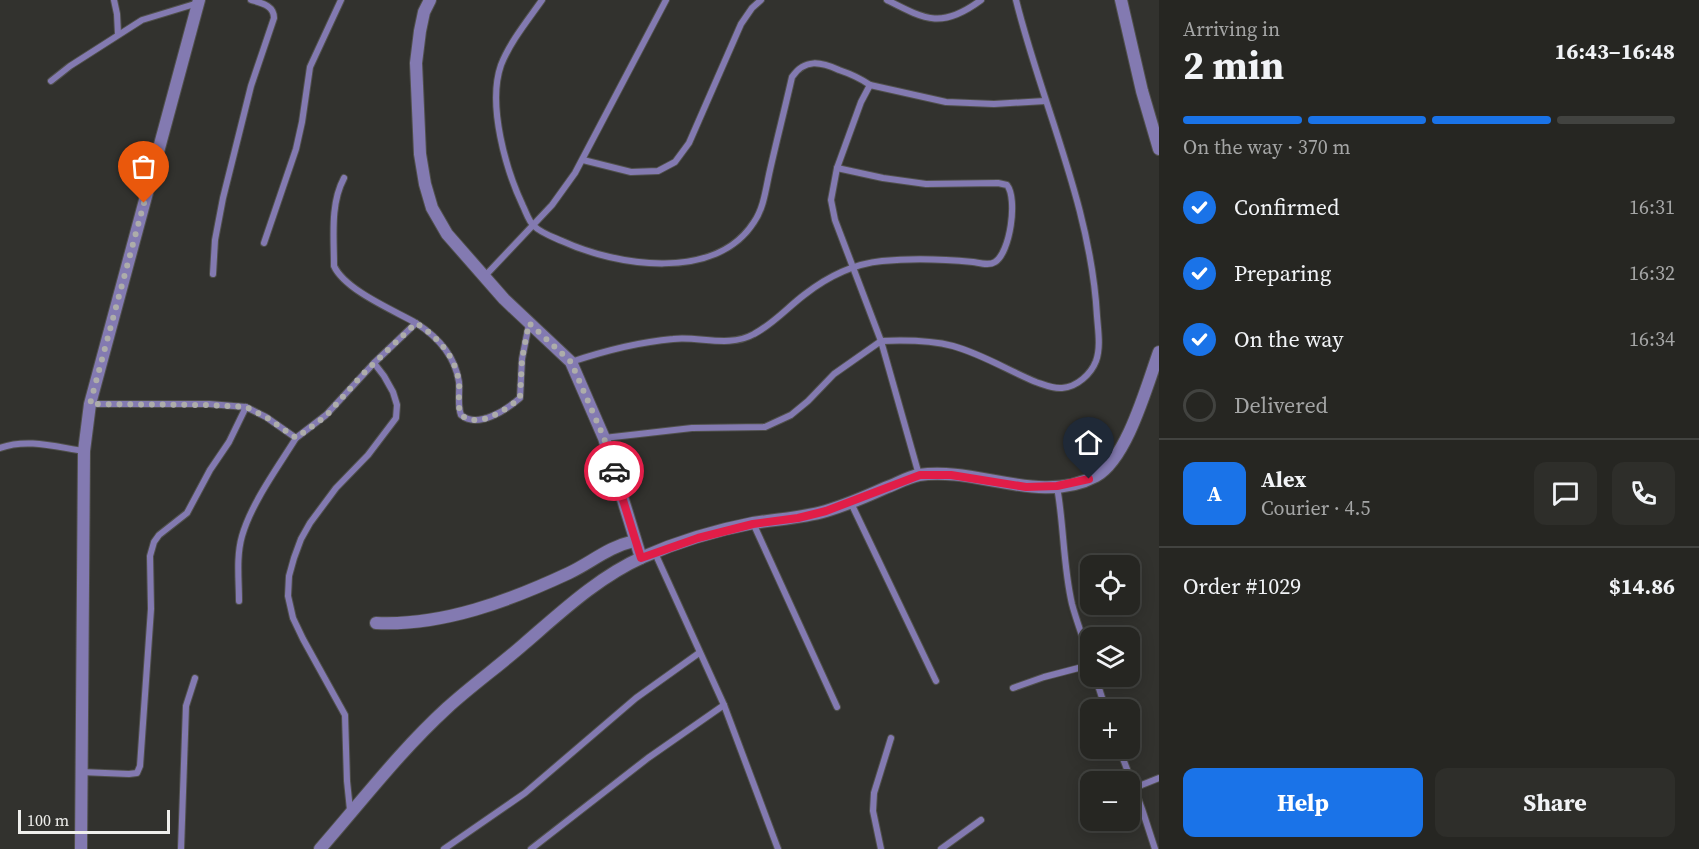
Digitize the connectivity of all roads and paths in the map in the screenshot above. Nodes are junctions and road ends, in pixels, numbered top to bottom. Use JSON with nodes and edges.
{"nodes":[{"id":1,"x":114,"y":0,"type":"edge"},
{"id":2,"x":251,"y":0,"type":"edge"},
{"id":3,"x":341,"y":0,"type":"edge"},
{"id":4,"x":430,"y":0,"type":"edge"},
{"id":5,"x":542,"y":0,"type":"edge"},
{"id":6,"x":666,"y":0,"type":"edge"},
{"id":7,"x":761,"y":0,"type":"edge"},
{"id":8,"x":887,"y":0,"type":"edge"},
{"id":9,"x":981,"y":0,"type":"edge"},
{"id":10,"x":1016,"y":0,"type":"edge"},
{"id":11,"x":1121,"y":0,"type":"edge"},
{"id":12,"x":199,"y":1,"type":"edge"},
{"id":13,"x":118,"y":34,"type":"junction"},
{"id":14,"x":51,"y":81,"type":"dead end"},
{"id":15,"x":870,"y":86,"type":"junction"},
{"id":16,"x":1045,"y":100,"type":"junction"},
{"id":17,"x":1159,"y":149,"type":"edge"},
{"id":18,"x":583,"y":160,"type":"junction"},
{"id":19,"x":837,"y":168,"type":"junction"},
{"id":20,"x":344,"y":178,"type":"dead end"},
{"id":21,"x":532,"y":225,"type":"junction"},
{"id":22,"x":264,"y":243,"type":"dead end"},
{"id":23,"x":854,"y":267,"type":"junction"},
{"id":24,"x":213,"y":274,"type":"dead end"},
{"id":25,"x":484,"y":277,"type":"junction"},
{"id":26,"x":416,"y":323,"type":"junction"},
{"id":27,"x":529,"y":323,"type":"junction"},
{"id":28,"x":881,"y":340,"type":"junction"},
{"id":29,"x":1159,"y":352,"type":"edge"},
{"id":30,"x":571,"y":362,"type":"junction"},
{"id":31,"x":374,"y":363,"type":"junction"},
{"id":32,"x":90,"y":404,"type":"junction"},
{"id":33,"x":246,"y":407,"type":"junction"},
{"id":34,"x":296,"y":438,"type":"junction"},
{"id":35,"x":604,"y":438,"type":"junction"},
{"id":36,"x":0,"y":448,"type":"edge"},
{"id":37,"x":84,"y":451,"type":"junction"},
{"id":38,"x":920,"y":475,"type":"junction"},
{"id":39,"x":1057,"y":486,"type":"junction"},
{"id":40,"x":850,"y":503,"type":"junction"},
{"id":41,"x":753,"y":524,"type":"junction"},
{"id":42,"x":634,"y":541,"type":"junction"},
{"id":43,"x":655,"y":553,"type":"junction"},
{"id":44,"x":641,"y":558,"type":"junction"},
{"id":45,"x":239,"y":601,"type":"dead end"},
{"id":46,"x":376,"y":623,"type":"dead end"},
{"id":47,"x":1080,"y":630,"type":"edge"},
{"id":48,"x":699,"y":653,"type":"junction"},
{"id":49,"x":1080,"y":667,"type":"edge"},
{"id":50,"x":195,"y":678,"type":"dead end"},
{"id":51,"x":936,"y":681,"type":"dead end"},
{"id":52,"x":1013,"y":688,"type":"dead end"},
{"id":53,"x":724,"y":705,"type":"junction"},
{"id":54,"x":837,"y":707,"type":"dead end"},
{"id":55,"x":891,"y":738,"type":"dead end"},
{"id":56,"x":81,"y":772,"type":"junction"},
{"id":57,"x":1159,"y":778,"type":"edge"},
{"id":58,"x":1140,"y":786,"type":"edge"},
{"id":59,"x":1140,"y":805,"type":"edge"},
{"id":60,"x":351,"y":814,"type":"junction"},
{"id":61,"x":981,"y":820,"type":"dead end"},
{"id":62,"x":81,"y":849,"type":"edge"},
{"id":63,"x":181,"y":849,"type":"edge"},
{"id":64,"x":320,"y":849,"type":"edge"},
{"id":65,"x":444,"y":849,"type":"edge"},
{"id":66,"x":531,"y":849,"type":"edge"},
{"id":67,"x":778,"y":849,"type":"edge"},
{"id":68,"x":881,"y":849,"type":"edge"},
{"id":69,"x":941,"y":849,"type":"edge"},
{"id":70,"x":1155,"y":849,"type":"edge"}],
"edges":[{"from":1,"to":13,"type":"lane"},
{"from":2,"to":24,"type":"lane"},
{"from":3,"to":22,"type":"lane"},
{"from":4,"to":25,"type":"street"},
{"from":5,"to":21,"type":"lane"},
{"from":6,"to":18,"type":"lane"},
{"from":7,"to":18,"type":"lane"},
{"from":8,"to":9,"type":"lane"},
{"from":10,"to":16,"type":"lane"},
{"from":11,"to":17,"type":"street"},
{"from":12,"to":13,"type":"lane"},
{"from":12,"to":32,"type":"street"},
{"from":13,"to":14,"type":"lane"},
{"from":15,"to":16,"type":"lane"},
{"from":15,"to":19,"type":"lane"},
{"from":15,"to":21,"type":"lane"},
{"from":16,"to":28,"type":"lane"},
{"from":18,"to":21,"type":"lane"},
{"from":19,"to":23,"type":"lane"},
{"from":19,"to":23,"type":"lane"},
{"from":20,"to":26,"type":"lane"},
{"from":21,"to":25,"type":"lane"},
{"from":23,"to":28,"type":"lane"},
{"from":23,"to":30,"type":"lane"},
{"from":25,"to":27,"type":"street"},
{"from":26,"to":27,"type":"lane"},
{"from":26,"to":31,"type":"lane"},
{"from":27,"to":30,"type":"street"},
{"from":28,"to":35,"type":"lane"},
{"from":28,"to":38,"type":"lane"},
{"from":29,"to":39,"type":"street"},
{"from":30,"to":35,"type":"street"},
{"from":31,"to":34,"type":"lane"},
{"from":31,"to":60,"type":"lane"},
{"from":32,"to":33,"type":"lane"},
{"from":32,"to":37,"type":"street"},
{"from":33,"to":34,"type":"lane"},
{"from":33,"to":56,"type":"lane"},
{"from":34,"to":45,"type":"lane"},
{"from":35,"to":42,"type":"street"},
{"from":36,"to":37,"type":"lane"},
{"from":37,"to":56,"type":"street"},
{"from":38,"to":39,"type":"street"},
{"from":38,"to":40,"type":"street"},
{"from":39,"to":47,"type":"lane"},
{"from":40,"to":41,"type":"street"},
{"from":40,"to":51,"type":"lane"},
{"from":41,"to":43,"type":"street"},
{"from":41,"to":54,"type":"lane"},
{"from":42,"to":44,"type":"street"},
{"from":42,"to":46,"type":"street"},
{"from":43,"to":44,"type":"street"},
{"from":43,"to":48,"type":"lane"},
{"from":44,"to":60,"type":"street"},
{"from":48,"to":53,"type":"lane"},
{"from":48,"to":65,"type":"lane"},
{"from":49,"to":52,"type":"lane"},
{"from":50,"to":63,"type":"lane"},
{"from":53,"to":66,"type":"lane"},
{"from":53,"to":67,"type":"lane"},
{"from":55,"to":68,"type":"lane"},
{"from":56,"to":62,"type":"street"},
{"from":57,"to":58,"type":"lane"},
{"from":59,"to":70,"type":"lane"},
{"from":60,"to":64,"type":"street"},
{"from":61,"to":69,"type":"lane"}]}
